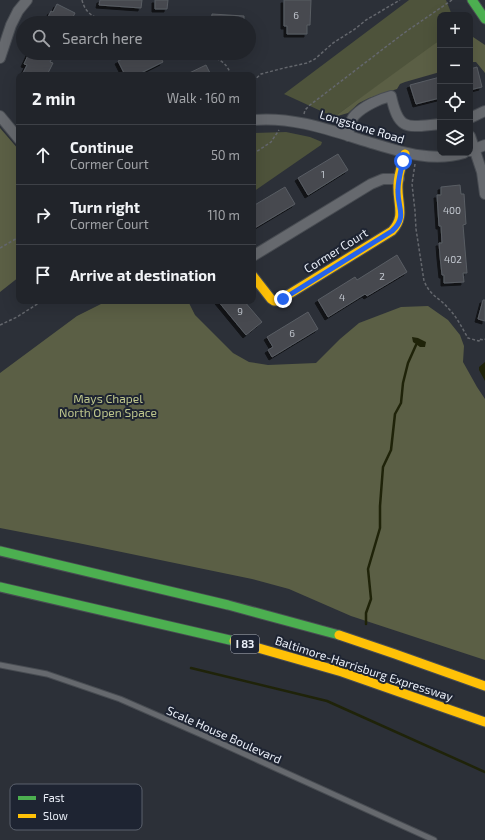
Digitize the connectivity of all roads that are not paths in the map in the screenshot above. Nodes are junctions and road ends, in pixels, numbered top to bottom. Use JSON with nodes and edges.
{"nodes":[{"id":1,"x":27,"y":0,"type":"edge"},
{"id":2,"x":472,"y":0,"type":"edge"},
{"id":3,"x":485,"y":19,"type":"edge"},
{"id":4,"x":0,"y":58,"type":"edge"},
{"id":5,"x":485,"y":111,"type":"edge"},
{"id":6,"x":0,"y":116,"type":"edge"},
{"id":7,"x":473,"y":117,"type":"edge"},
{"id":8,"x":256,"y":120,"type":"edge"},
{"id":9,"x":437,"y":124,"type":"edge"},
{"id":10,"x":16,"y":135,"type":"edge"},
{"id":11,"x":348,"y":136,"type":"junction"},
{"id":12,"x":485,"y":145,"type":"edge"},
{"id":13,"x":473,"y":151,"type":"edge"},
{"id":14,"x":405,"y":154,"type":"junction"},
{"id":15,"x":473,"y":154,"type":"edge"},
{"id":16,"x":448,"y":156,"type":"edge"},
{"id":17,"x":399,"y":179,"type":"junction"},
{"id":18,"x":485,"y":194,"type":"edge"},
{"id":19,"x":256,"y":254,"type":"edge"},
{"id":20,"x":256,"y":280,"type":"edge"},
{"id":21,"x":0,"y":551,"type":"edge"},
{"id":22,"x":0,"y":587,"type":"edge"},
{"id":23,"x":0,"y":665,"type":"edge"},
{"id":24,"x":485,"y":686,"type":"edge"},
{"id":25,"x":485,"y":722,"type":"edge"},
{"id":26,"x":434,"y":840,"type":"edge"}],
"edges":[{"from":1,"to":4,"type":"street"},
{"from":2,"to":3,"type":"main road"},
{"from":5,"to":7,"type":"street"},
{"from":6,"to":10,"type":"street"},
{"from":8,"to":11,"type":"street","name":"Longstone Road"},
{"from":9,"to":11,"type":"street"},
{"from":11,"to":14,"type":"street","name":"Longstone Road"},
{"from":12,"to":13,"type":"street"},
{"from":14,"to":16,"type":"street","name":"Longstone Road"},
{"from":14,"to":17,"type":"main road","name":"Cormer Court"},
{"from":15,"to":18,"type":"street"},
{"from":17,"to":19,"type":"street"},
{"from":17,"to":20,"type":"main road","name":"Cormer Court"},
{"from":21,"to":24,"type":"main road","name":"Baltimore-Harrisburg Expressway"},
{"from":22,"to":25,"type":"main road","name":"Baltimore-Harrisburg Expressway","number":"I 83"},
{"from":23,"to":26,"type":"lane","name":"Scale House Boulevard"}]}
